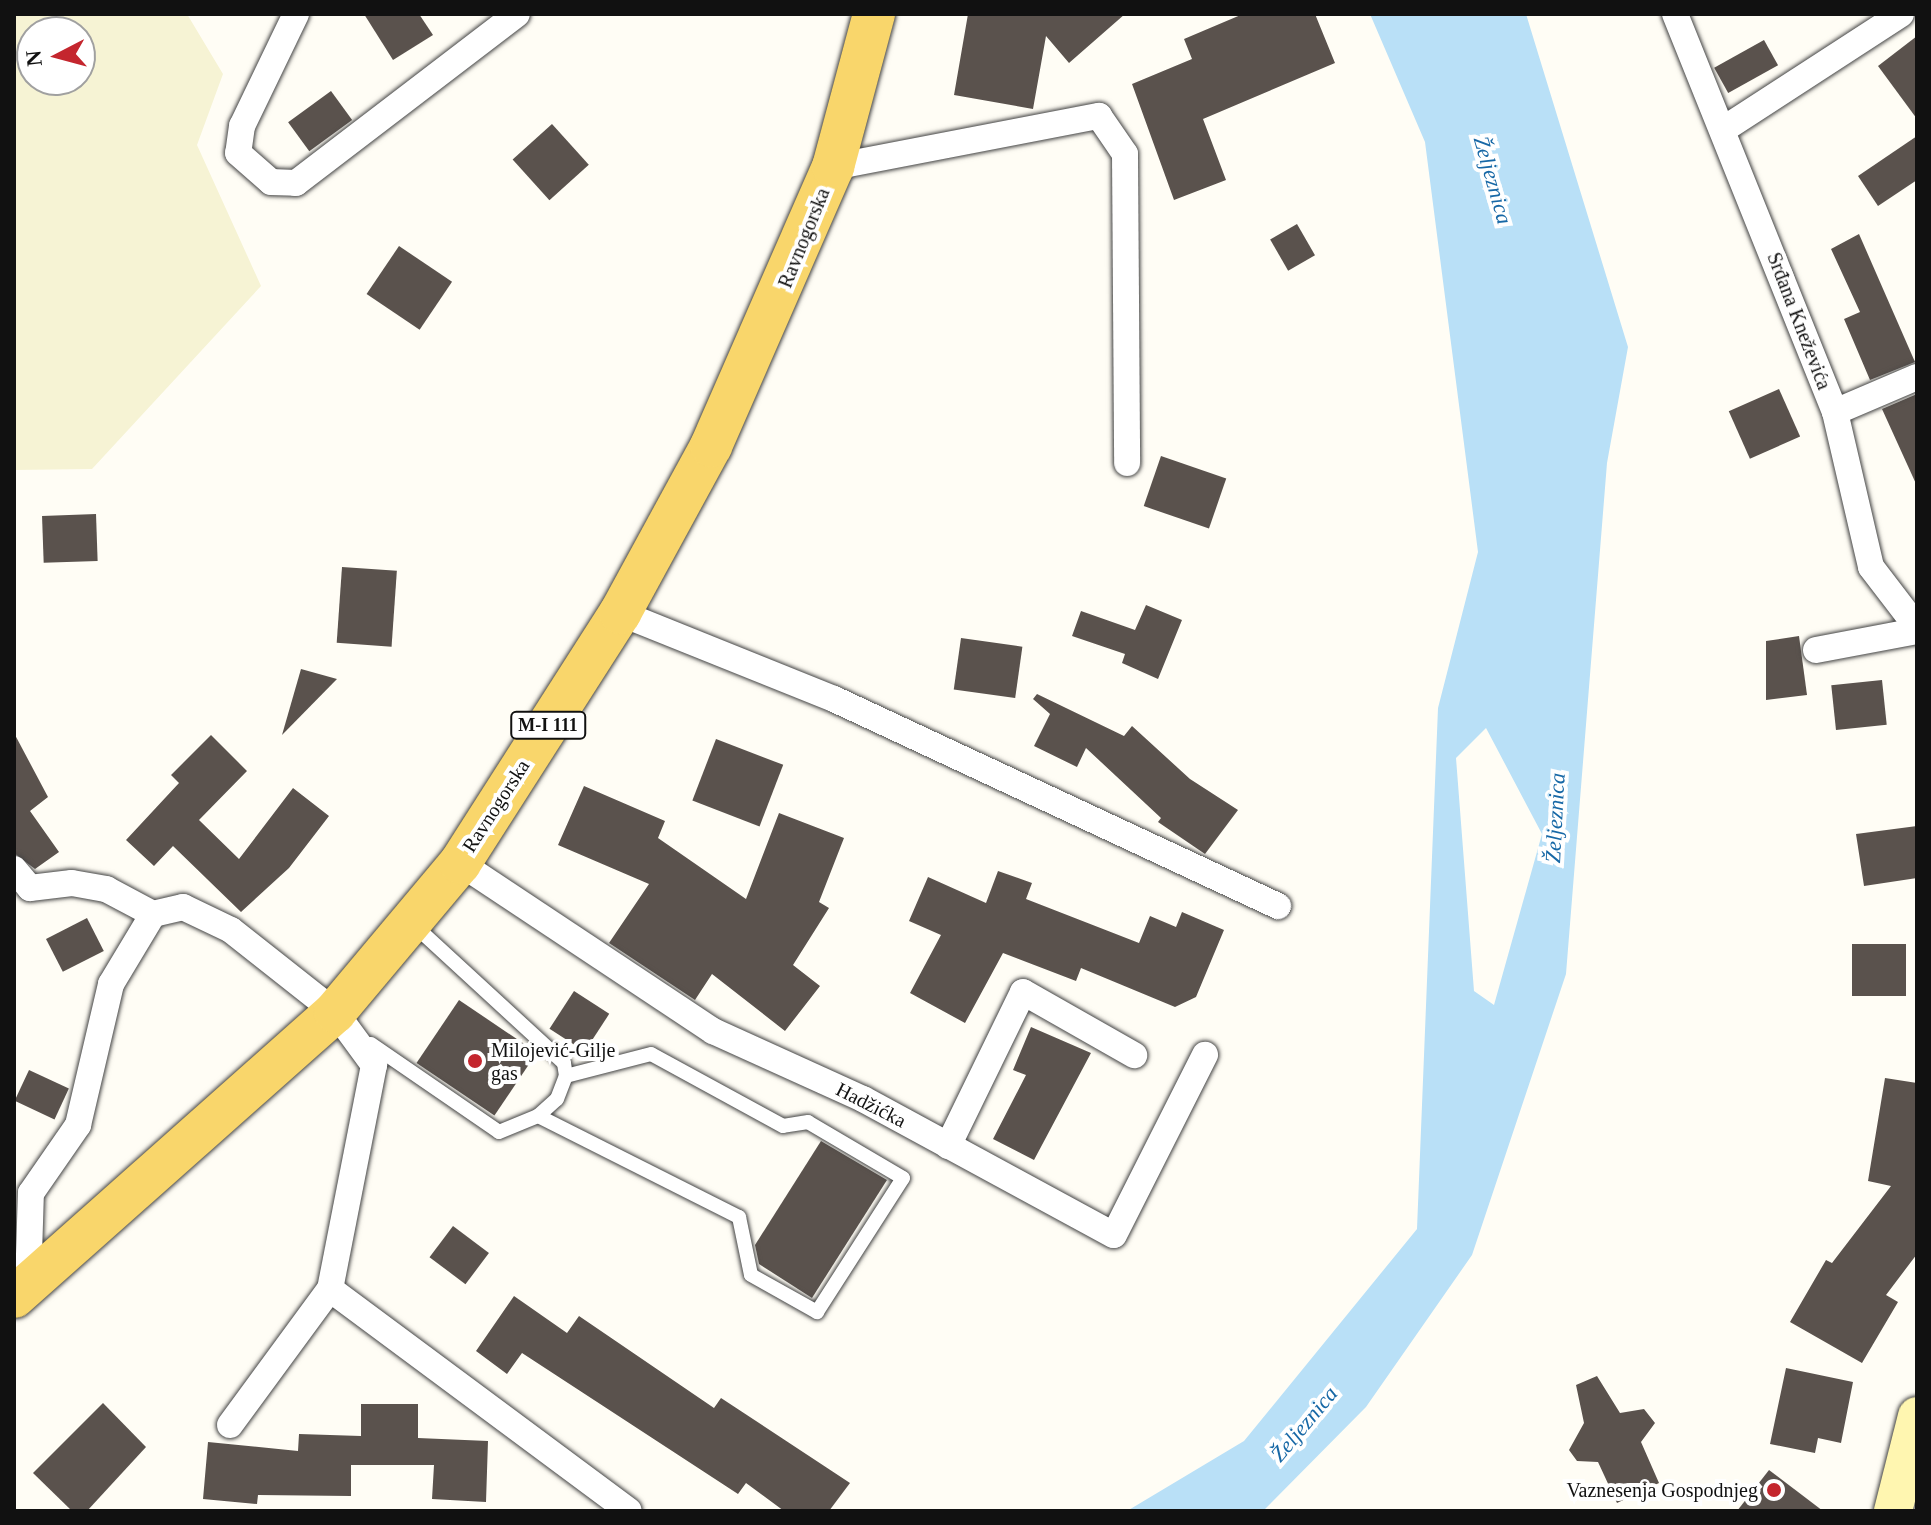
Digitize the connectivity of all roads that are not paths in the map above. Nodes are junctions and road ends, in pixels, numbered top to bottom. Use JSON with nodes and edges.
{"nodes":[{"id":1,"x":296,"y":14,"type":"edge"},
{"id":2,"x":517,"y":14,"type":"edge"},
{"id":3,"x":874,"y":14,"type":"edge"},
{"id":4,"x":1675,"y":14,"type":"edge"},
{"id":5,"x":1901,"y":14,"type":"edge"},
{"id":6,"x":1724,"y":129,"type":"junction"},
{"id":7,"x":833,"y":167,"type":"junction"},
{"id":8,"x":1917,"y":377,"type":"edge"},
{"id":9,"x":1835,"y":412,"type":"junction"},
{"id":10,"x":1127,"y":463,"type":"dead end"},
{"id":11,"x":620,"y":613,"type":"junction"},
{"id":12,"x":1917,"y":629,"type":"edge"},
{"id":13,"x":1816,"y":650,"type":"dead end"},
{"id":14,"x":460,"y":863,"type":"junction"},
{"id":15,"x":14,"y":869,"type":"edge"},
{"id":16,"x":1278,"y":906,"type":"dead end"},
{"id":17,"x":153,"y":914,"type":"junction"},
{"id":18,"x":412,"y":922,"type":"junction"},
{"id":19,"x":335,"y":1012,"type":"junction"},
{"id":20,"x":1134,"y":1055,"type":"dead end"},
{"id":21,"x":1205,"y":1055,"type":"dead end"},
{"id":22,"x":566,"y":1076,"type":"junction"},
{"id":23,"x":538,"y":1116,"type":"junction"},
{"id":24,"x":948,"y":1146,"type":"junction"},
{"id":25,"x":330,"y":1289,"type":"junction"},
{"id":26,"x":21,"y":1291,"type":"edge"},
{"id":27,"x":1917,"y":1416,"type":"edge"},
{"id":28,"x":230,"y":1425,"type":"dead end"},
{"id":29,"x":629,"y":1511,"type":"edge"},
{"id":30,"x":1893,"y":1511,"type":"edge"}],
"edges":[{"from":1,"to":2,"type":"street"},
{"from":3,"to":7,"type":"main road","name":"Ravnogorska","number":"M-I 111"},
{"from":4,"to":6,"type":"street","name":"Srđana Kneževića"},
{"from":5,"to":6,"type":"street"},
{"from":6,"to":9,"type":"street","name":"Srđana Kneževića"},
{"from":7,"to":10,"type":"street"},
{"from":7,"to":11,"type":"main road","name":"Ravnogorska","number":"M-I 111"},
{"from":8,"to":9,"type":"street"},
{"from":9,"to":12,"type":"street","name":"Srđana Kneževića"},
{"from":11,"to":14,"type":"main road","name":"Ravnogorska","number":"M-I 111"},
{"from":11,"to":16,"type":"street"},
{"from":12,"to":13,"type":"street"},
{"from":14,"to":18,"type":"main road","name":"Ravnogorska","number":"M-I 111"},
{"from":14,"to":24,"type":"street","name":"Hadžićka"},
{"from":15,"to":17,"type":"street"},
{"from":17,"to":19,"type":"street"},
{"from":17,"to":26,"type":"street"},
{"from":18,"to":19,"type":"main road","name":"Ravnogorska","number":"M-I 111"},
{"from":18,"to":22,"type":"lane"},
{"from":19,"to":23,"type":"lane"},
{"from":19,"to":25,"type":"street"},
{"from":19,"to":26,"type":"main road","name":"Ravnogorska","number":"M-I 111"},
{"from":20,"to":24,"type":"street"},
{"from":21,"to":24,"type":"street","name":"Hadžićka"},
{"from":22,"to":23,"type":"lane"},
{"from":22,"to":23,"type":"lane"},
{"from":25,"to":28,"type":"street"},
{"from":25,"to":29,"type":"street"},
{"from":27,"to":30,"type":"main road"}]}
